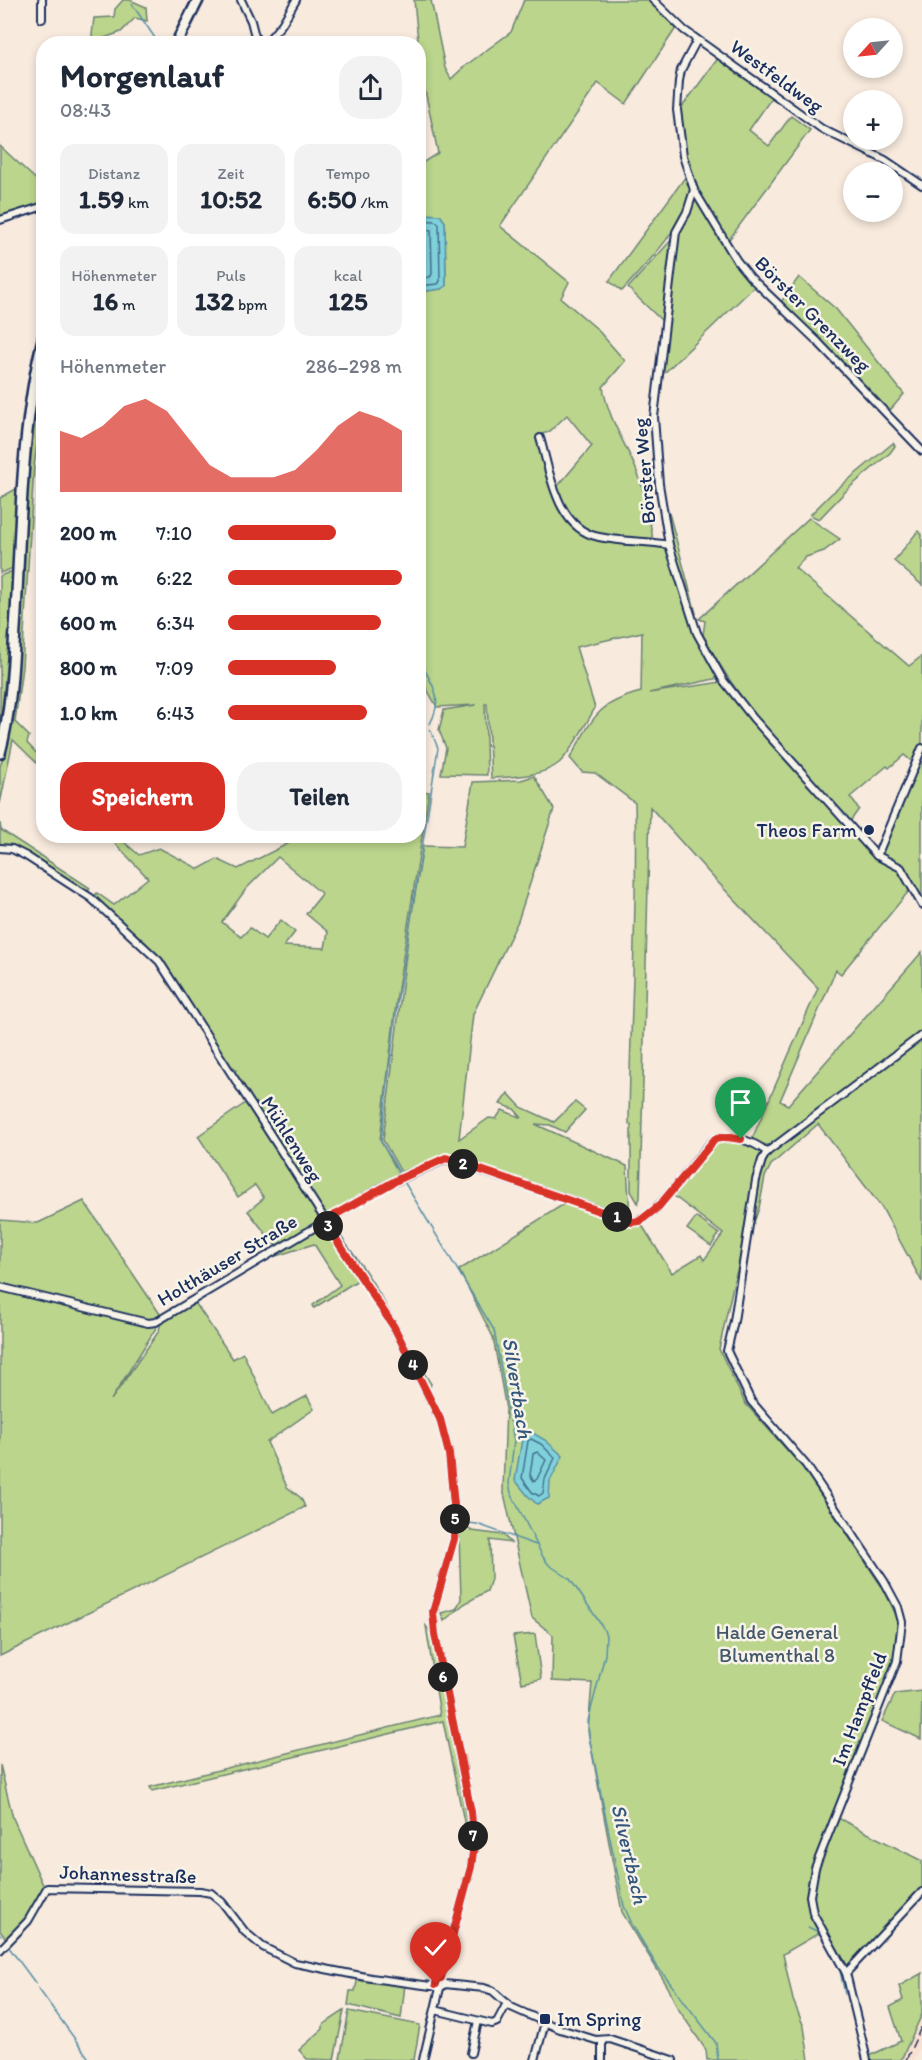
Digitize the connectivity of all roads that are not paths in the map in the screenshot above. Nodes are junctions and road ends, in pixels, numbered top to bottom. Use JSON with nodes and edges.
{"nodes":[{"id":1,"x":42,"y":0,"type":"edge"},
{"id":2,"x":198,"y":0,"type":"edge"},
{"id":3,"x":241,"y":0,"type":"edge"},
{"id":4,"x":296,"y":0,"type":"edge"},
{"id":5,"x":653,"y":0,"type":"edge"},
{"id":6,"x":42,"y":19,"type":"dead end"},
{"id":7,"x":180,"y":36,"type":"edge"},
{"id":8,"x":255,"y":36,"type":"edge"},
{"id":9,"x":272,"y":36,"type":"edge"},
{"id":10,"x":697,"y":40,"type":"junction"},
{"id":11,"x":922,"y":185,"type":"edge"},
{"id":12,"x":694,"y":190,"type":"junction"},
{"id":13,"x":36,"y":209,"type":"edge"},
{"id":14,"x":0,"y":220,"type":"edge"},
{"id":15,"x":36,"y":376,"type":"edge"},
{"id":16,"x":540,"y":438,"type":"dead end"},
{"id":17,"x":922,"y":451,"type":"edge"},
{"id":18,"x":669,"y":545,"type":"junction"},
{"id":19,"x":922,"y":747,"type":"edge"},
{"id":20,"x":0,"y":753,"type":"edge"},
{"id":21,"x":0,"y":848,"type":"edge"},
{"id":22,"x":877,"y":855,"type":"junction"},
{"id":23,"x":922,"y":906,"type":"edge"},
{"id":24,"x":922,"y":1035,"type":"edge"},
{"id":25,"x":767,"y":1152,"type":"junction"},
{"id":26,"x":324,"y":1221,"type":"junction"},
{"id":27,"x":0,"y":1287,"type":"edge"},
{"id":28,"x":922,"y":1892,"type":"edge"},
{"id":29,"x":0,"y":1950,"type":"edge"},
{"id":30,"x":846,"y":1973,"type":"junction"},
{"id":31,"x":440,"y":1984,"type":"junction"},
{"id":32,"x":507,"y":2003,"type":"junction"},
{"id":33,"x":435,"y":2010,"type":"junction"},
{"id":34,"x":478,"y":2021,"type":"junction"},
{"id":35,"x":545,"y":2022,"type":"junction"},
{"id":36,"x":602,"y":2041,"type":"junction"},
{"id":37,"x":471,"y":2053,"type":"dead end"},
{"id":38,"x":423,"y":2060,"type":"edge"},
{"id":39,"x":535,"y":2060,"type":"edge"},
{"id":40,"x":602,"y":2060,"type":"edge"},
{"id":41,"x":673,"y":2060,"type":"edge"},
{"id":42,"x":867,"y":2060,"type":"edge"}],
"edges":[{"from":1,"to":6,"type":"street"},
{"from":2,"to":7,"type":"main road"},
{"from":3,"to":8,"type":"street"},
{"from":4,"to":9,"type":"street"},
{"from":5,"to":10,"type":"street","name":"Westfeldweg"},
{"from":10,"to":11,"type":"street","name":"Westfeldweg"},
{"from":10,"to":12,"type":"street"},
{"from":12,"to":17,"type":"street","name":"Börster Grenzweg"},
{"from":12,"to":18,"type":"street","name":"Börster Weg"},
{"from":13,"to":14,"type":"street"},
{"from":15,"to":20,"type":"main road"},
{"from":16,"to":18,"type":"street"},
{"from":18,"to":22,"type":"street","name":"Börster Weg"},
{"from":19,"to":22,"type":"street"},
{"from":21,"to":26,"type":"street","name":"Mühlenweg"},
{"from":22,"to":23,"type":"street","name":"Börster Weg"},
{"from":24,"to":25,"type":"street"},
{"from":25,"to":26,"type":"street","name":"Holthäuser Straße"},
{"from":25,"to":30,"type":"street","name":"Im Hampffeld"},
{"from":26,"to":27,"type":"street","name":"Holthäuser Straße"},
{"from":26,"to":31,"type":"street","name":"Mühlenweg"},
{"from":28,"to":30,"type":"street"},
{"from":29,"to":31,"type":"street","name":"Johannesstraße"},
{"from":30,"to":42,"type":"street","name":"Im Hampffeld"},
{"from":31,"to":32,"type":"street","name":"Johannesstraße"},
{"from":31,"to":33,"type":"street","name":"Mühlenweg"},
{"from":32,"to":34,"type":"street"},
{"from":32,"to":35,"type":"street","name":"Johannesstraße"},
{"from":33,"to":34,"type":"street"},
{"from":33,"to":38,"type":"street","name":"Mühlenweg"},
{"from":34,"to":37,"type":"street"},
{"from":35,"to":36,"type":"street","name":"Johannesstraße"},
{"from":35,"to":39,"type":"street"},
{"from":36,"to":40,"type":"street"},
{"from":36,"to":41,"type":"street","name":"Johannesstraße"}]}
